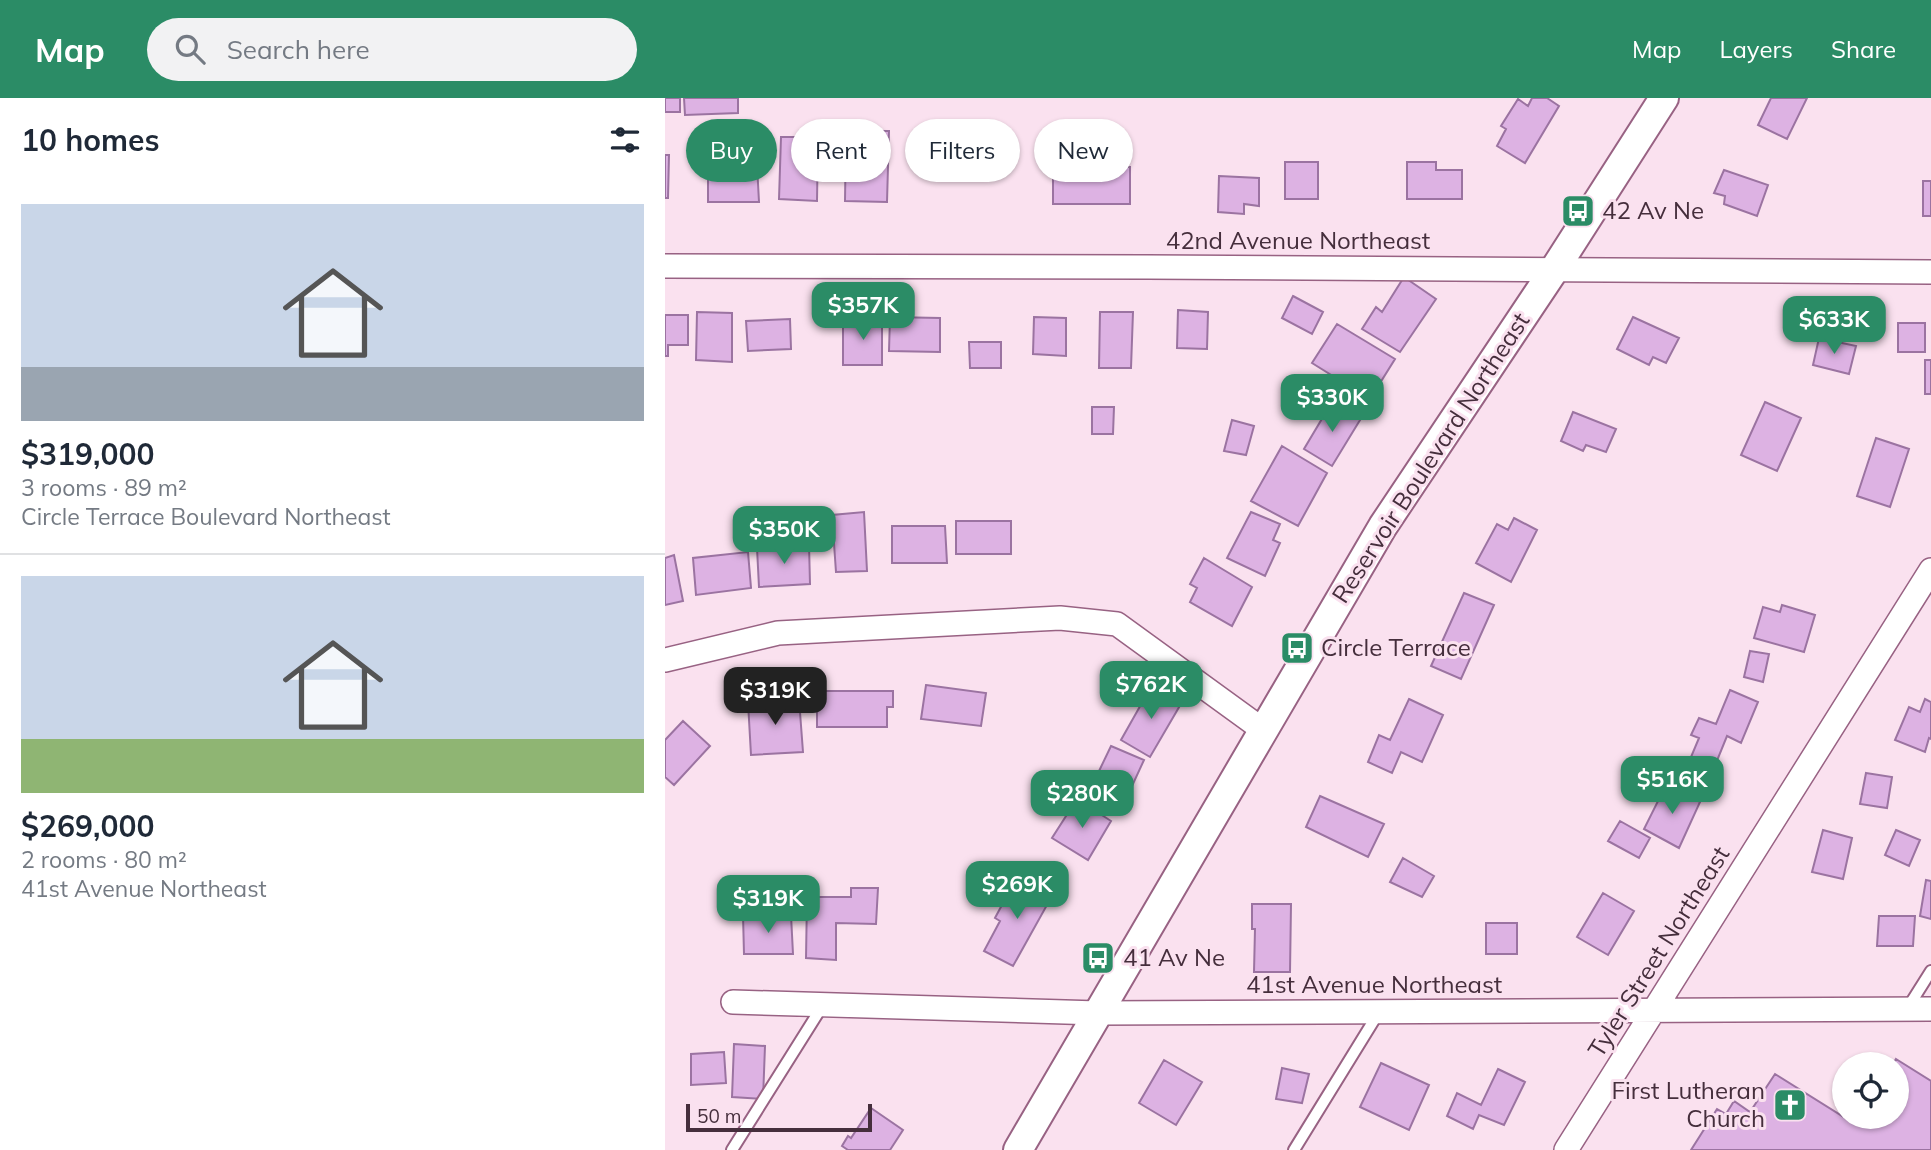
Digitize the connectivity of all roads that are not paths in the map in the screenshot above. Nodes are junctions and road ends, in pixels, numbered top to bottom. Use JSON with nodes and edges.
{"nodes":[{"id":1,"x":1664,"y":98,"type":"edge"},
{"id":2,"x":665,"y":266,"type":"edge"},
{"id":3,"x":1553,"y":270,"type":"junction"},
{"id":4,"x":1931,"y":272,"type":"edge"},
{"id":5,"x":1931,"y":569,"type":"edge"},
{"id":6,"x":665,"y":660,"type":"edge"},
{"id":7,"x":1263,"y":730,"type":"junction"},
{"id":8,"x":1931,"y":971,"type":"edge"},
{"id":9,"x":733,"y":1002,"type":"dead end"},
{"id":10,"x":823,"y":1005,"type":"junction"},
{"id":11,"x":1907,"y":1009,"type":"junction"},
{"id":12,"x":1931,"y":1009,"type":"edge"},
{"id":13,"x":1653,"y":1010,"type":"junction"},
{"id":14,"x":1379,"y":1011,"type":"junction"},
{"id":15,"x":1098,"y":1013,"type":"junction"},
{"id":16,"x":732,"y":1150,"type":"edge"},
{"id":17,"x":1018,"y":1150,"type":"edge"},
{"id":18,"x":1294,"y":1150,"type":"edge"},
{"id":19,"x":1566,"y":1150,"type":"edge"}],
"edges":[{"from":1,"to":3,"type":"street","name":"Reservoir Boulevard Northeast"},
{"from":2,"to":3,"type":"street","name":"42nd Avenue Northeast"},
{"from":3,"to":4,"type":"street","name":"42nd Avenue Northeast"},
{"from":3,"to":7,"type":"street","name":"Reservoir Boulevard Northeast"},
{"from":5,"to":13,"type":"street","name":"Tyler Street Northeast"},
{"from":6,"to":7,"type":"street"},
{"from":7,"to":15,"type":"street","name":"Reservoir Boulevard Northeast"},
{"from":8,"to":11,"type":"lane"},
{"from":9,"to":10,"type":"street","name":"41st Avenue Northeast"},
{"from":10,"to":15,"type":"street","name":"41st Avenue Northeast"},
{"from":10,"to":16,"type":"lane"},
{"from":11,"to":12,"type":"street","name":"41st Avenue Northeast"},
{"from":11,"to":13,"type":"street","name":"41st Avenue Northeast"},
{"from":13,"to":14,"type":"street","name":"41st Avenue Northeast"},
{"from":13,"to":19,"type":"street","name":"Tyler Street Northeast"},
{"from":14,"to":15,"type":"street","name":"41st Avenue Northeast"},
{"from":14,"to":18,"type":"lane"},
{"from":15,"to":17,"type":"street","name":"Reservoir Boulevard Northeast"}]}
